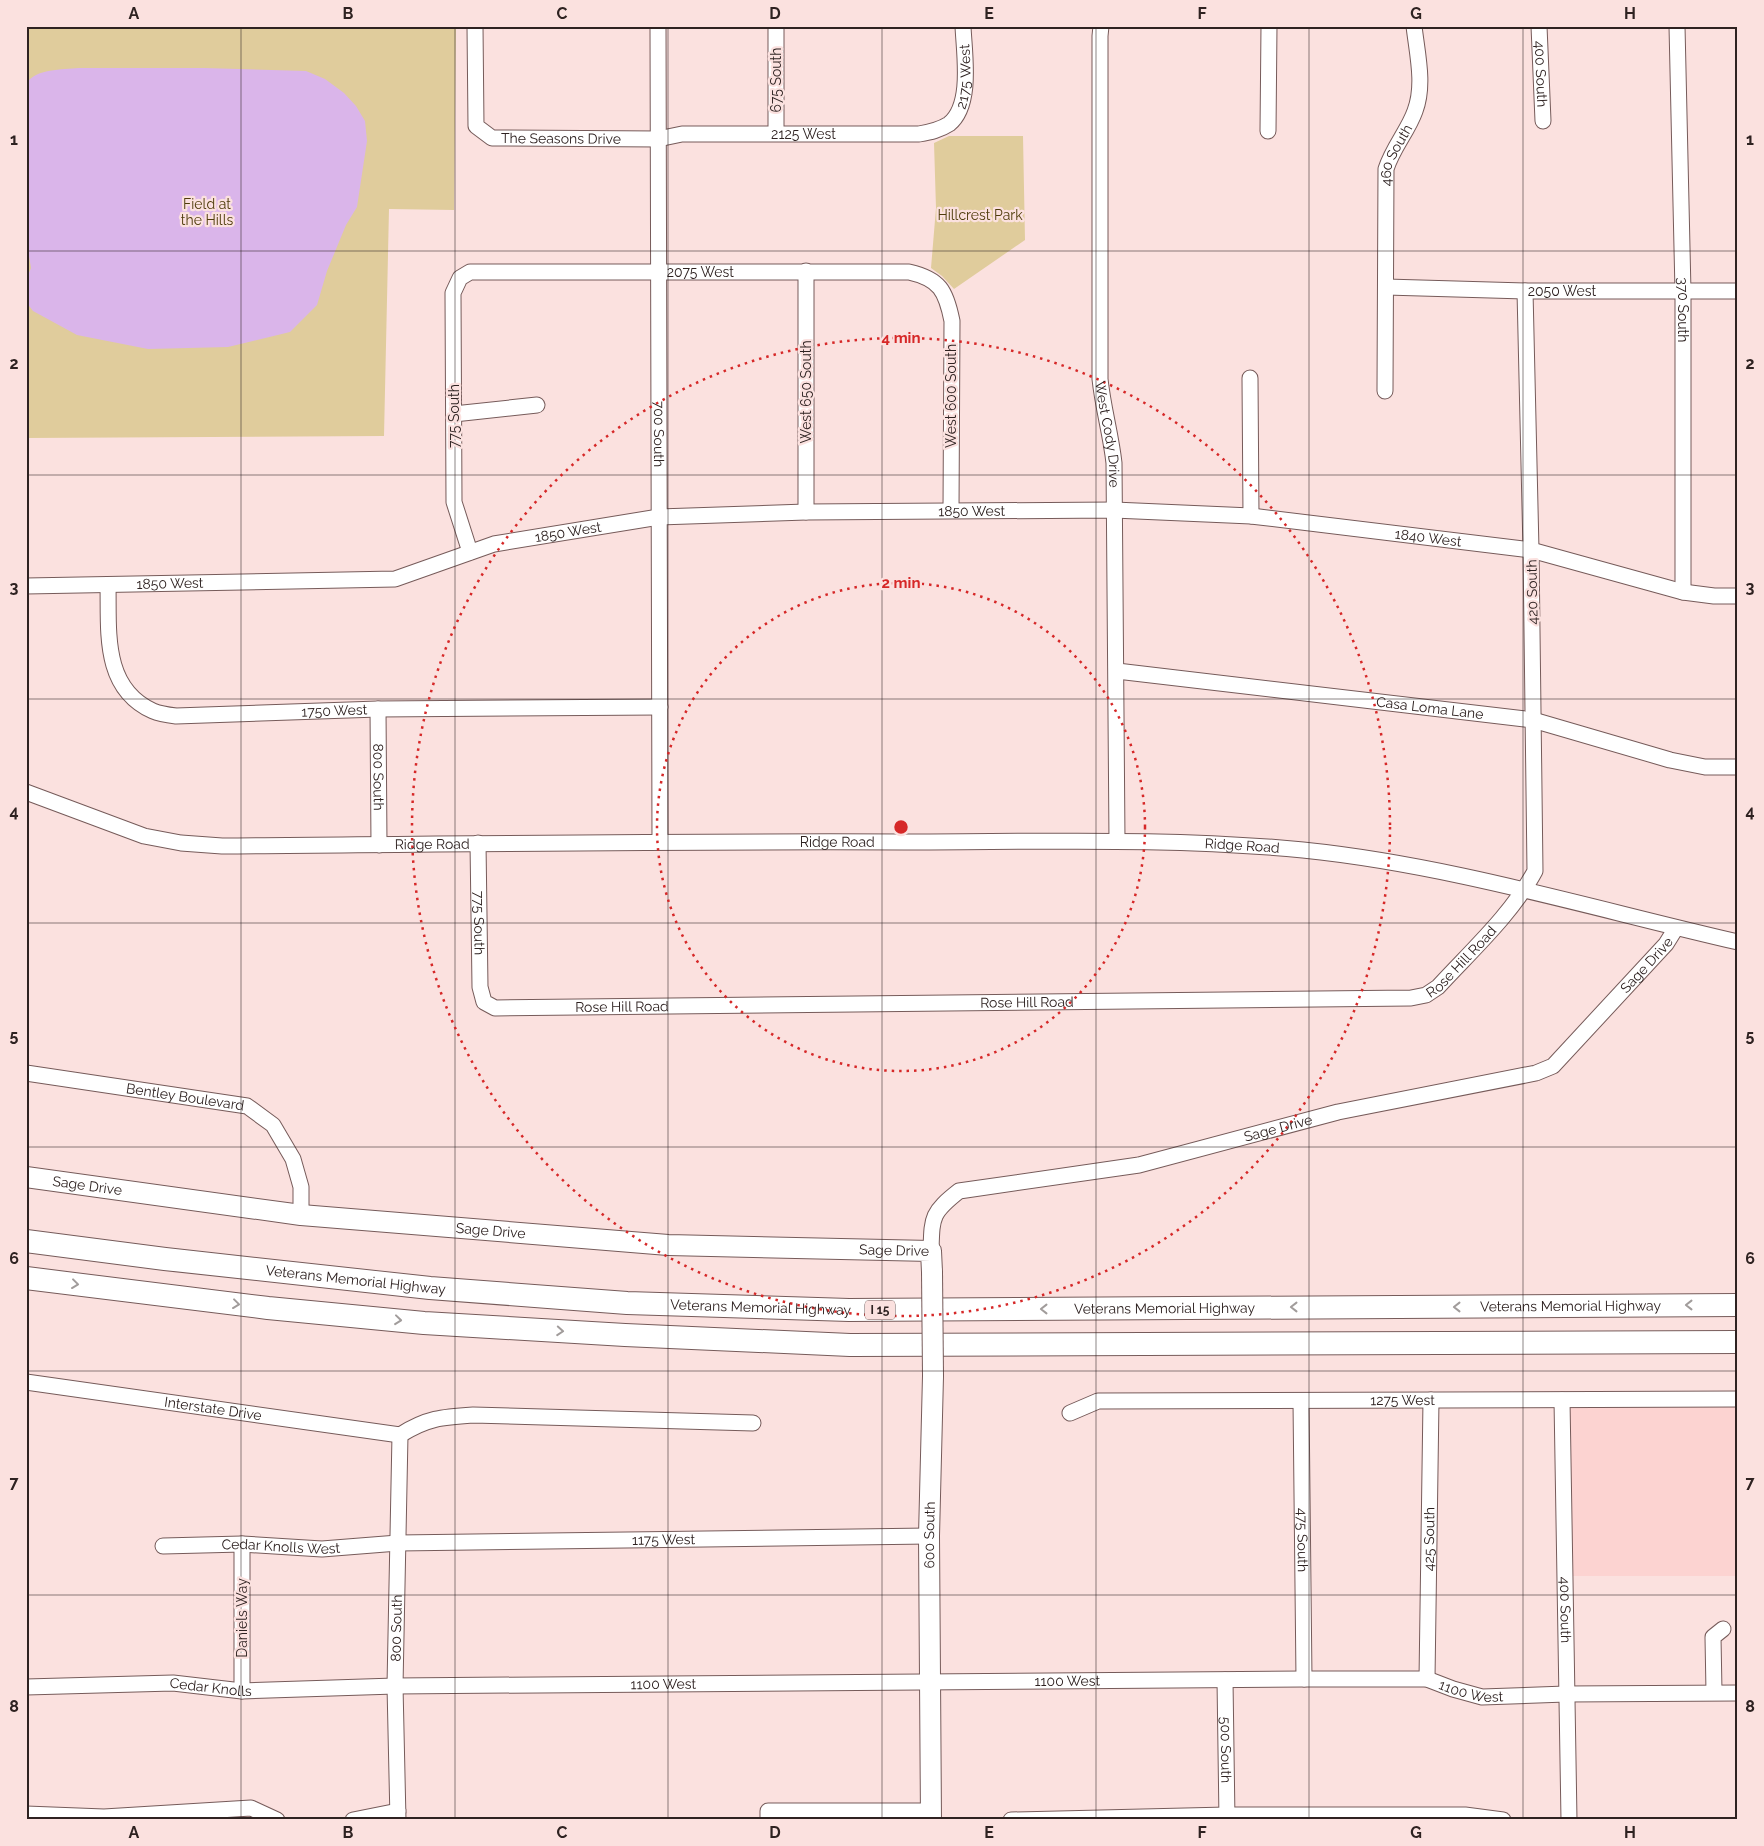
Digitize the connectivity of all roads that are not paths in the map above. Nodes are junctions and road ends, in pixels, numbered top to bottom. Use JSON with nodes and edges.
{"nodes":[{"id":1,"x":475,"y":26,"type":"edge"},
{"id":2,"x":658,"y":26,"type":"edge"},
{"id":3,"x":776,"y":26,"type":"edge"},
{"id":4,"x":963,"y":26,"type":"edge"},
{"id":5,"x":1101,"y":26,"type":"edge"},
{"id":6,"x":1269,"y":26,"type":"edge"},
{"id":7,"x":1414,"y":26,"type":"edge"},
{"id":8,"x":1539,"y":26,"type":"edge"},
{"id":9,"x":1677,"y":26,"type":"edge"},
{"id":10,"x":1543,"y":121,"type":"dead end"},
{"id":11,"x":949,"y":123,"type":"joint"},
{"id":12,"x":1268,"y":131,"type":"dead end"},
{"id":13,"x":776,"y":133,"type":"junction"},
{"id":14,"x":658,"y":139,"type":"junction"},
{"id":15,"x":806,"y":271,"type":"junction"},
{"id":16,"x":658,"y":272,"type":"junction"},
{"id":17,"x":460,"y":278,"type":"joint"},
{"id":18,"x":939,"y":285,"type":"joint"},
{"id":19,"x":1386,"y":288,"type":"junction"},
{"id":20,"x":1525,"y":291,"type":"junction"},
{"id":21,"x":1738,"y":291,"type":"edge"},
{"id":22,"x":1682,"y":292,"type":"junction"},
{"id":23,"x":1250,"y":378,"type":"dead end"},
{"id":24,"x":1385,"y":391,"type":"dead end"},
{"id":25,"x":537,"y":404,"type":"dead end"},
{"id":26,"x":454,"y":414,"type":"junction"},
{"id":27,"x":951,"y":510,"type":"junction"},
{"id":28,"x":1114,"y":510,"type":"junction"},
{"id":29,"x":806,"y":512,"type":"junction"},
{"id":30,"x":1251,"y":516,"type":"junction"},
{"id":31,"x":659,"y":517,"type":"junction"},
{"id":32,"x":1531,"y":550,"type":"junction"},
{"id":33,"x":470,"y":552,"type":"junction"},
{"id":34,"x":108,"y":585,"type":"junction"},
{"id":35,"x":26,"y":586,"type":"edge"},
{"id":36,"x":1682,"y":592,"type":"junction"},
{"id":37,"x":1738,"y":596,"type":"edge"},
{"id":38,"x":1117,"y":671,"type":"junction"},
{"id":39,"x":660,"y":707,"type":"junction"},
{"id":40,"x":378,"y":709,"type":"junction"},
{"id":41,"x":1533,"y":720,"type":"junction"},
{"id":42,"x":1738,"y":767,"type":"edge"},
{"id":43,"x":26,"y":792,"type":"edge"},
{"id":44,"x":660,"y":841,"type":"junction"},
{"id":45,"x":1117,"y":841,"type":"junction"},
{"id":46,"x":478,"y":843,"type":"junction"},
{"id":47,"x":379,"y":845,"type":"junction"},
{"id":48,"x":1525,"y":891,"type":"junction"},
{"id":49,"x":1676,"y":928,"type":"junction"},
{"id":50,"x":1738,"y":942,"type":"edge"},
{"id":51,"x":484,"y":1002,"type":"joint"},
{"id":52,"x":26,"y":1073,"type":"edge"},
{"id":53,"x":26,"y":1177,"type":"edge"},
{"id":54,"x":301,"y":1215,"type":"junction"},
{"id":55,"x":26,"y":1241,"type":"edge"},
{"id":56,"x":931,"y":1252,"type":"junction"},
{"id":57,"x":26,"y":1278,"type":"edge"},
{"id":58,"x":1738,"y":1305,"type":"edge"},
{"id":59,"x":1738,"y":1342,"type":"edge"},
{"id":60,"x":26,"y":1382,"type":"edge"},
{"id":61,"x":1738,"y":1399,"type":"edge"},
{"id":62,"x":1431,"y":1400,"type":"junction"},
{"id":63,"x":1562,"y":1400,"type":"junction"},
{"id":64,"x":1301,"y":1401,"type":"junction"},
{"id":65,"x":1070,"y":1413,"type":"dead end"},
{"id":66,"x":753,"y":1423,"type":"dead end"},
{"id":67,"x":400,"y":1435,"type":"junction"},
{"id":68,"x":929,"y":1536,"type":"junction"},
{"id":69,"x":398,"y":1543,"type":"junction"},
{"id":70,"x":242,"y":1544,"type":"junction"},
{"id":71,"x":163,"y":1546,"type":"dead end"},
{"id":72,"x":1723,"y":1629,"type":"dead end"},
{"id":73,"x":1304,"y":1679,"type":"junction"},
{"id":74,"x":1428,"y":1679,"type":"junction"},
{"id":75,"x":1225,"y":1680,"type":"junction"},
{"id":76,"x":931,"y":1682,"type":"junction"},
{"id":77,"x":395,"y":1686,"type":"junction"},
{"id":78,"x":26,"y":1687,"type":"edge"},
{"id":79,"x":242,"y":1691,"type":"junction"},
{"id":80,"x":1714,"y":1692,"type":"junction"},
{"id":81,"x":1738,"y":1693,"type":"edge"},
{"id":82,"x":1566,"y":1694,"type":"junction"},
{"id":83,"x":26,"y":1814,"type":"edge"},
{"id":84,"x":931,"y":1815,"type":"edge"},
{"id":85,"x":398,"y":1816,"type":"edge"},
{"id":86,"x":1227,"y":1817,"type":"edge"},
{"id":87,"x":277,"y":1820,"type":"edge"},
{"id":88,"x":353,"y":1820,"type":"edge"},
{"id":89,"x":768,"y":1820,"type":"edge"},
{"id":90,"x":1011,"y":1820,"type":"edge"},
{"id":91,"x":1503,"y":1820,"type":"edge"},
{"id":92,"x":1569,"y":1820,"type":"edge"}],
"edges":[{"from":1,"to":14,"type":"street","name":"The Seasons Drive"},
{"from":2,"to":14,"type":"street","name":"700 South"},
{"from":3,"to":13,"type":"street","name":"675 South"},
{"from":4,"to":11,"type":"street","name":"2175 West"},
{"from":5,"to":28,"type":"street","name":"West Cody Drive"},
{"from":6,"to":12,"type":"street"},
{"from":7,"to":19,"type":"street","name":"460 South"},
{"from":8,"to":10,"type":"street","name":"400 South"},
{"from":9,"to":22,"type":"street","name":"370 South"},
{"from":11,"to":13,"type":"street","name":"2125 West"},
{"from":13,"to":14,"type":"street","name":"2125 West"},
{"from":14,"to":16,"type":"street","name":"700 South"},
{"from":15,"to":16,"type":"street","name":"2075 West"},
{"from":15,"to":18,"type":"street","name":"2075 West"},
{"from":15,"to":29,"type":"street","name":"West 650 South"},
{"from":16,"to":17,"type":"street","name":"2075 West"},
{"from":16,"to":31,"type":"street","name":"700 South"},
{"from":17,"to":26,"type":"street","name":"775 South"},
{"from":18,"to":27,"type":"street","name":"West 600 South"},
{"from":19,"to":20,"type":"street","name":"2050 West"},
{"from":19,"to":24,"type":"street","name":"460 South"},
{"from":20,"to":22,"type":"street","name":"2050 West"},
{"from":20,"to":32,"type":"street","name":"420 South"},
{"from":21,"to":22,"type":"street","name":"2050 West"},
{"from":22,"to":36,"type":"street","name":"370 South"},
{"from":23,"to":30,"type":"street"},
{"from":25,"to":26,"type":"street"},
{"from":26,"to":33,"type":"street","name":"775 South"},
{"from":27,"to":28,"type":"street","name":"1850 West"},
{"from":27,"to":29,"type":"street","name":"1850 West"},
{"from":28,"to":30,"type":"street","name":"1840 West"},
{"from":28,"to":38,"type":"street","name":"West Cody Drive"},
{"from":29,"to":31,"type":"street","name":"1850 West"},
{"from":30,"to":32,"type":"street","name":"1840 West"},
{"from":31,"to":33,"type":"street","name":"1850 West"},
{"from":31,"to":39,"type":"street","name":"700 South"},
{"from":32,"to":36,"type":"street","name":"1840 West"},
{"from":32,"to":41,"type":"street","name":"420 South"},
{"from":33,"to":34,"type":"street","name":"1850 West"},
{"from":34,"to":35,"type":"street","name":"1850 West"},
{"from":34,"to":40,"type":"street","name":"1750 West"},
{"from":36,"to":37,"type":"street","name":"1840 West"},
{"from":38,"to":41,"type":"street","name":"Casa Loma Lane"},
{"from":38,"to":45,"type":"street","name":"West Cody Drive"},
{"from":39,"to":40,"type":"street","name":"1750 West"},
{"from":39,"to":44,"type":"street","name":"700 South"},
{"from":40,"to":47,"type":"street","name":"800 South"},
{"from":41,"to":42,"type":"street","name":"Casa Loma Lane"},
{"from":41,"to":48,"type":"street","name":"420 South"},
{"from":43,"to":47,"type":"street","name":"Ridge Road"},
{"from":44,"to":45,"type":"street","name":"Ridge Road"},
{"from":44,"to":46,"type":"street","name":"Ridge Road"},
{"from":45,"to":48,"type":"street","name":"Ridge Road"},
{"from":46,"to":47,"type":"street","name":"Ridge Road"},
{"from":46,"to":51,"type":"street","name":"775 South"},
{"from":48,"to":49,"type":"street","name":"Ridge Road"},
{"from":48,"to":51,"type":"street","name":"Rose Hill Road"},
{"from":49,"to":50,"type":"street","name":"Ridge Road"},
{"from":49,"to":56,"type":"street","name":"Sage Drive"},
{"from":52,"to":54,"type":"street","name":"Bentley Boulevard"},
{"from":53,"to":54,"type":"main road","name":"Sage Drive"},
{"from":54,"to":56,"type":"main road","name":"Sage Drive"},
{"from":58,"to":55,"type":"highway","name":"Veterans Memorial Highway","number":"I 15","one_way":true},
{"from":56,"to":68,"type":"main road","name":"600 South","bridge":true},
{"from":57,"to":59,"type":"highway","one_way":true},
{"from":60,"to":67,"type":"street","name":"Interstate Drive"},
{"from":61,"to":63,"type":"street","name":"1275 West"},
{"from":62,"to":63,"type":"street","name":"1275 West"},
{"from":62,"to":64,"type":"street","name":"1275 West"},
{"from":62,"to":74,"type":"street","name":"425 South"},
{"from":63,"to":82,"type":"street","name":"400 South"},
{"from":64,"to":65,"type":"street","name":"1275 West"},
{"from":64,"to":73,"type":"street","name":"475 South"},
{"from":66,"to":67,"type":"street"},
{"from":67,"to":69,"type":"street","name":"800 South"},
{"from":68,"to":69,"type":"street","name":"1175 West"},
{"from":68,"to":76,"type":"main road","name":"600 South"},
{"from":69,"to":70,"type":"street","name":"Cedar Knolls West"},
{"from":69,"to":77,"type":"street","name":"800 South"},
{"from":70,"to":71,"type":"street","name":"Cedar Knolls West"},
{"from":70,"to":79,"type":"street","name":"Daniels Way"},
{"from":72,"to":80,"type":"street"},
{"from":73,"to":74,"type":"street","name":"1100 West"},
{"from":73,"to":75,"type":"street","name":"1100 West"},
{"from":74,"to":82,"type":"street","name":"1100 West"},
{"from":75,"to":76,"type":"street","name":"1100 West"},
{"from":75,"to":86,"type":"street","name":"500 South"},
{"from":76,"to":77,"type":"street","name":"1100 West"},
{"from":76,"to":84,"type":"main road","name":"600 South"},
{"from":77,"to":79,"type":"street","name":"Cedar Knolls"},
{"from":77,"to":85,"type":"street","name":"800 South"},
{"from":78,"to":79,"type":"street","name":"Cedar Knolls"},
{"from":80,"to":81,"type":"street","name":"1100 West"},
{"from":80,"to":82,"type":"street","name":"1100 West"},
{"from":82,"to":92,"type":"street","name":"400 South"},
{"from":83,"to":87,"type":"street"},
{"from":84,"to":89,"type":"street"},
{"from":85,"to":88,"type":"street"},
{"from":86,"to":90,"type":"street"},
{"from":86,"to":91,"type":"street"}]}
